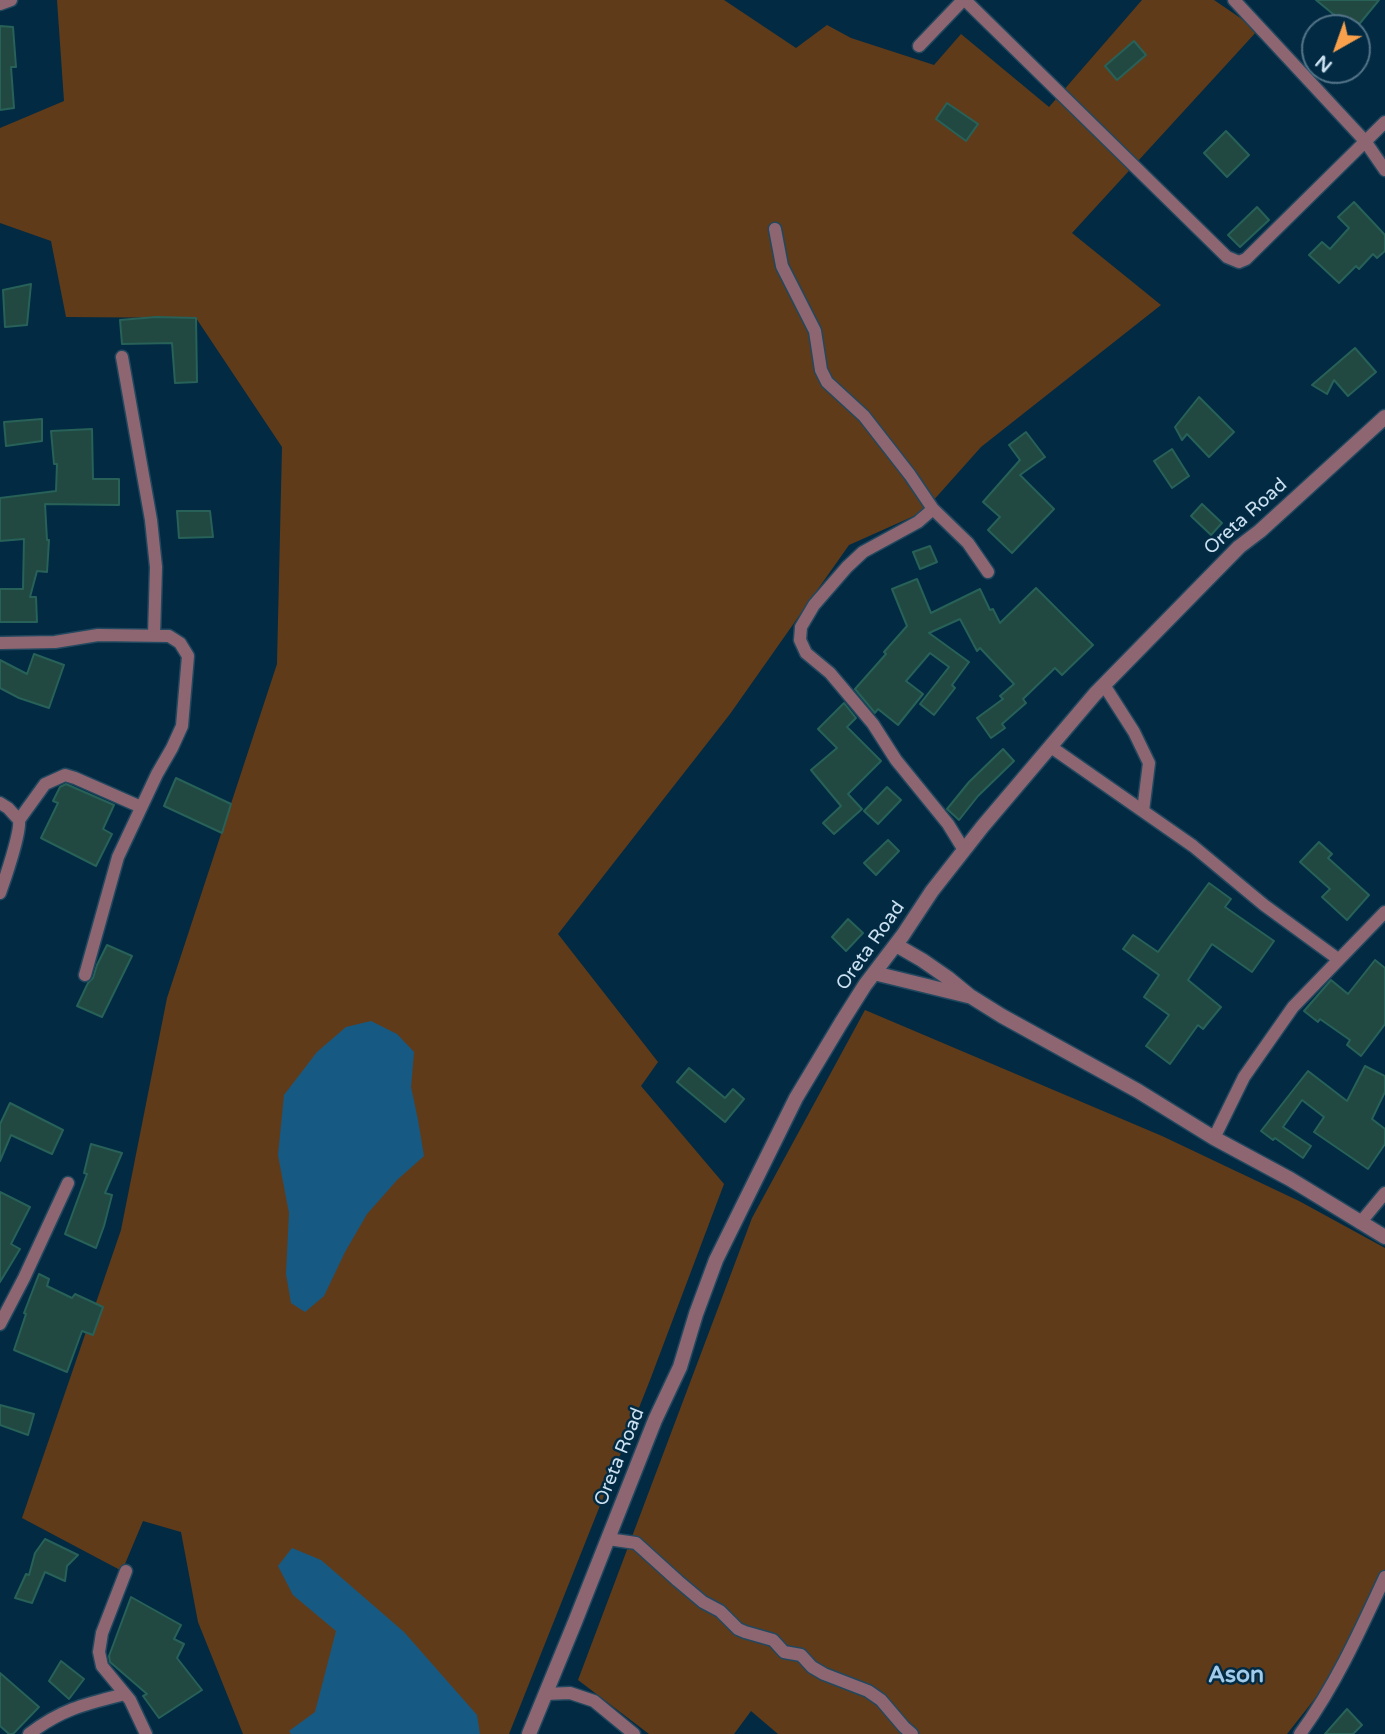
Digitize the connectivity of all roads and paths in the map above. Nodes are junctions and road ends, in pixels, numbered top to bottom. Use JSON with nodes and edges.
{"nodes":[{"id":1,"x":11,"y":0,"type":"edge"},
{"id":2,"x":964,"y":0,"type":"edge"},
{"id":3,"x":1239,"y":2,"type":"edge"},
{"id":4,"x":0,"y":4,"type":"edge"},
{"id":5,"x":919,"y":46,"type":"dead end"},
{"id":6,"x":1385,"y":122,"type":"edge"},
{"id":7,"x":1365,"y":141,"type":"junction"},
{"id":8,"x":1385,"y":170,"type":"edge"},
{"id":9,"x":775,"y":229,"type":"dead end"},
{"id":10,"x":122,"y":357,"type":"dead end"},
{"id":11,"x":1385,"y":417,"type":"edge"},
{"id":12,"x":933,"y":509,"type":"junction"},
{"id":13,"x":988,"y":572,"type":"dead end"},
{"id":14,"x":154,"y":636,"type":"junction"},
{"id":15,"x":0,"y":643,"type":"edge"},
{"id":16,"x":1104,"y":685,"type":"junction"},
{"id":17,"x":1051,"y":747,"type":"junction"},
{"id":18,"x":0,"y":803,"type":"edge"},
{"id":19,"x":141,"y":807,"type":"junction"},
{"id":20,"x":1143,"y":811,"type":"junction"},
{"id":21,"x":19,"y":820,"type":"junction"},
{"id":22,"x":964,"y":850,"type":"junction"},
{"id":23,"x":0,"y":893,"type":"edge"},
{"id":24,"x":1385,"y":912,"type":"edge"},
{"id":25,"x":896,"y":945,"type":"junction"},
{"id":26,"x":1338,"y":959,"type":"junction"},
{"id":27,"x":874,"y":973,"type":"junction"},
{"id":28,"x":85,"y":975,"type":"dead end"},
{"id":29,"x":970,"y":996,"type":"junction"},
{"id":30,"x":1214,"y":1138,"type":"junction"},
{"id":31,"x":68,"y":1183,"type":"dead end"},
{"id":32,"x":1385,"y":1193,"type":"edge"},
{"id":33,"x":1360,"y":1223,"type":"junction"},
{"id":34,"x":1385,"y":1237,"type":"edge"},
{"id":35,"x":5,"y":1304,"type":"edge"},
{"id":36,"x":0,"y":1324,"type":"edge"},
{"id":37,"x":608,"y":1539,"type":"junction"},
{"id":38,"x":126,"y":1571,"type":"dead end"},
{"id":39,"x":1385,"y":1577,"type":"edge"},
{"id":40,"x":125,"y":1694,"type":"junction"},
{"id":41,"x":545,"y":1694,"type":"junction"},
{"id":42,"x":29,"y":1734,"type":"edge"},
{"id":43,"x":146,"y":1734,"type":"edge"},
{"id":44,"x":529,"y":1734,"type":"edge"},
{"id":45,"x":634,"y":1734,"type":"edge"},
{"id":46,"x":912,"y":1734,"type":"edge"},
{"id":47,"x":1300,"y":1734,"type":"edge"}],
"edges":[{"from":1,"to":4,"type":"street"},
{"from":2,"to":5,"type":"street"},
{"from":2,"to":7,"type":"street"},
{"from":3,"to":7,"type":"street"},
{"from":6,"to":7,"type":"street"},
{"from":7,"to":8,"type":"street"},
{"from":9,"to":12,"type":"street"},
{"from":10,"to":14,"type":"street"},
{"from":11,"to":16,"type":"street","name":"Oreta Road"},
{"from":12,"to":13,"type":"street"},
{"from":12,"to":22,"type":"street"},
{"from":14,"to":15,"type":"street"},
{"from":14,"to":19,"type":"street"},
{"from":16,"to":17,"type":"street","name":"Oreta Road"},
{"from":16,"to":20,"type":"street"},
{"from":17,"to":20,"type":"street"},
{"from":17,"to":22,"type":"street","name":"Oreta Road"},
{"from":18,"to":21,"type":"street"},
{"from":19,"to":21,"type":"street"},
{"from":19,"to":28,"type":"street"},
{"from":20,"to":26,"type":"street"},
{"from":21,"to":23,"type":"street"},
{"from":22,"to":25,"type":"street","name":"Oreta Road"},
{"from":24,"to":26,"type":"street"},
{"from":25,"to":27,"type":"street","name":"Oreta Road"},
{"from":25,"to":29,"type":"street"},
{"from":26,"to":30,"type":"street"},
{"from":27,"to":29,"type":"street"},
{"from":27,"to":37,"type":"street","name":"Oreta Road"},
{"from":29,"to":30,"type":"street"},
{"from":30,"to":33,"type":"street"},
{"from":31,"to":35,"type":"street"},
{"from":32,"to":33,"type":"street"},
{"from":33,"to":34,"type":"street"},
{"from":35,"to":36,"type":"street"},
{"from":37,"to":41,"type":"street","name":"Oreta Road"},
{"from":37,"to":46,"type":"street"},
{"from":38,"to":40,"type":"street"},
{"from":39,"to":47,"type":"street"},
{"from":40,"to":42,"type":"street"},
{"from":40,"to":43,"type":"street"},
{"from":41,"to":44,"type":"street","name":"Oreta Road"},
{"from":41,"to":45,"type":"street"}]}
